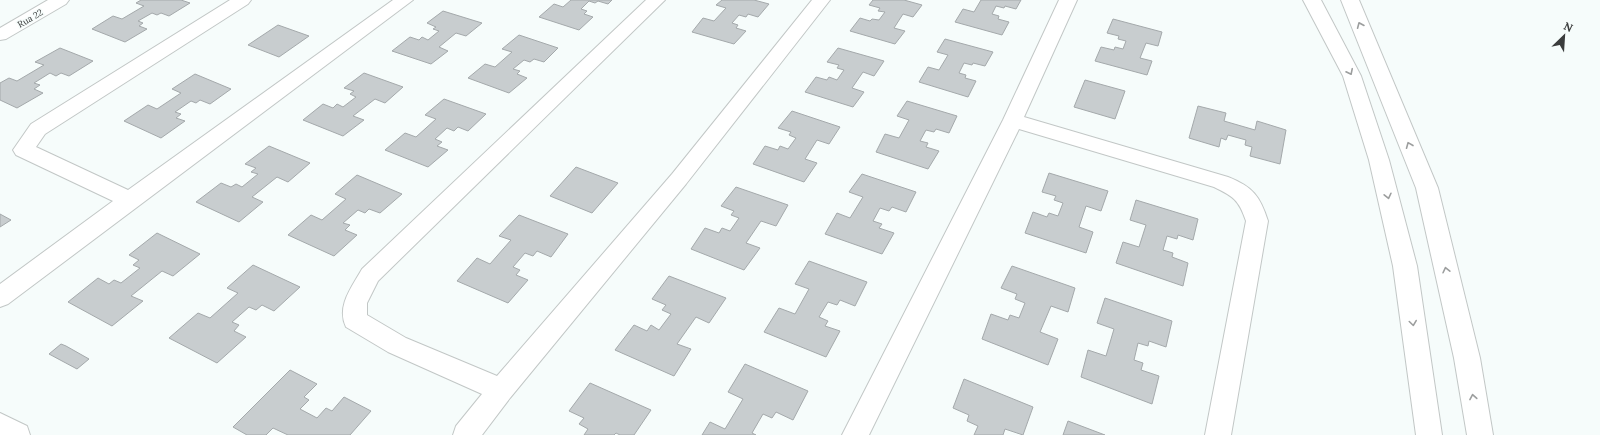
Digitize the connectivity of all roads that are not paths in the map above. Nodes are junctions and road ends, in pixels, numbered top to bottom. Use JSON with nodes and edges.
{"nodes":[{"id":1,"x":60,"y":0,"type":"edge"},
{"id":2,"x":242,"y":0,"type":"edge"},
{"id":3,"x":404,"y":0,"type":"edge"},
{"id":4,"x":656,"y":0,"type":"edge"},
{"id":5,"x":821,"y":0,"type":"edge"},
{"id":6,"x":1068,"y":0,"type":"edge"},
{"id":7,"x":1312,"y":0,"type":"edge"},
{"id":8,"x":1320,"y":0,"type":"edge"},
{"id":9,"x":1346,"y":0,"type":"edge"},
{"id":10,"x":1350,"y":0,"type":"edge"},
{"id":11,"x":0,"y":35,"type":"edge"},
{"id":12,"x":1013,"y":120,"type":"junction"},
{"id":13,"x":130,"y":200,"type":"junction"},
{"id":14,"x":0,"y":297,"type":"edge"},
{"id":15,"x":501,"y":390,"type":"junction"},
{"id":16,"x":0,"y":425,"type":"edge"},
{"id":17,"x":17,"y":435,"type":"edge"},
{"id":18,"x":466,"y":435,"type":"edge"},
{"id":19,"x":855,"y":435,"type":"edge"},
{"id":20,"x":1218,"y":435,"type":"edge"},
{"id":21,"x":1429,"y":435,"type":"edge"},
{"id":22,"x":1480,"y":435,"type":"edge"}],
"edges":[{"from":1,"to":11,"type":"street","name":"Rua 22"},
{"from":2,"to":13,"type":"street"},
{"from":3,"to":13,"type":"street"},
{"from":4,"to":15,"type":"street"},
{"from":5,"to":15,"type":"street"},
{"from":6,"to":12,"type":"street"},
{"from":7,"to":21,"type":"street","one_way":true},
{"from":8,"to":9,"type":"street"},
{"from":22,"to":10,"type":"street","one_way":true},
{"from":12,"to":19,"type":"street"},
{"from":12,"to":20,"type":"street"},
{"from":13,"to":14,"type":"street"},
{"from":15,"to":18,"type":"street"},
{"from":16,"to":17,"type":"street"}]}
